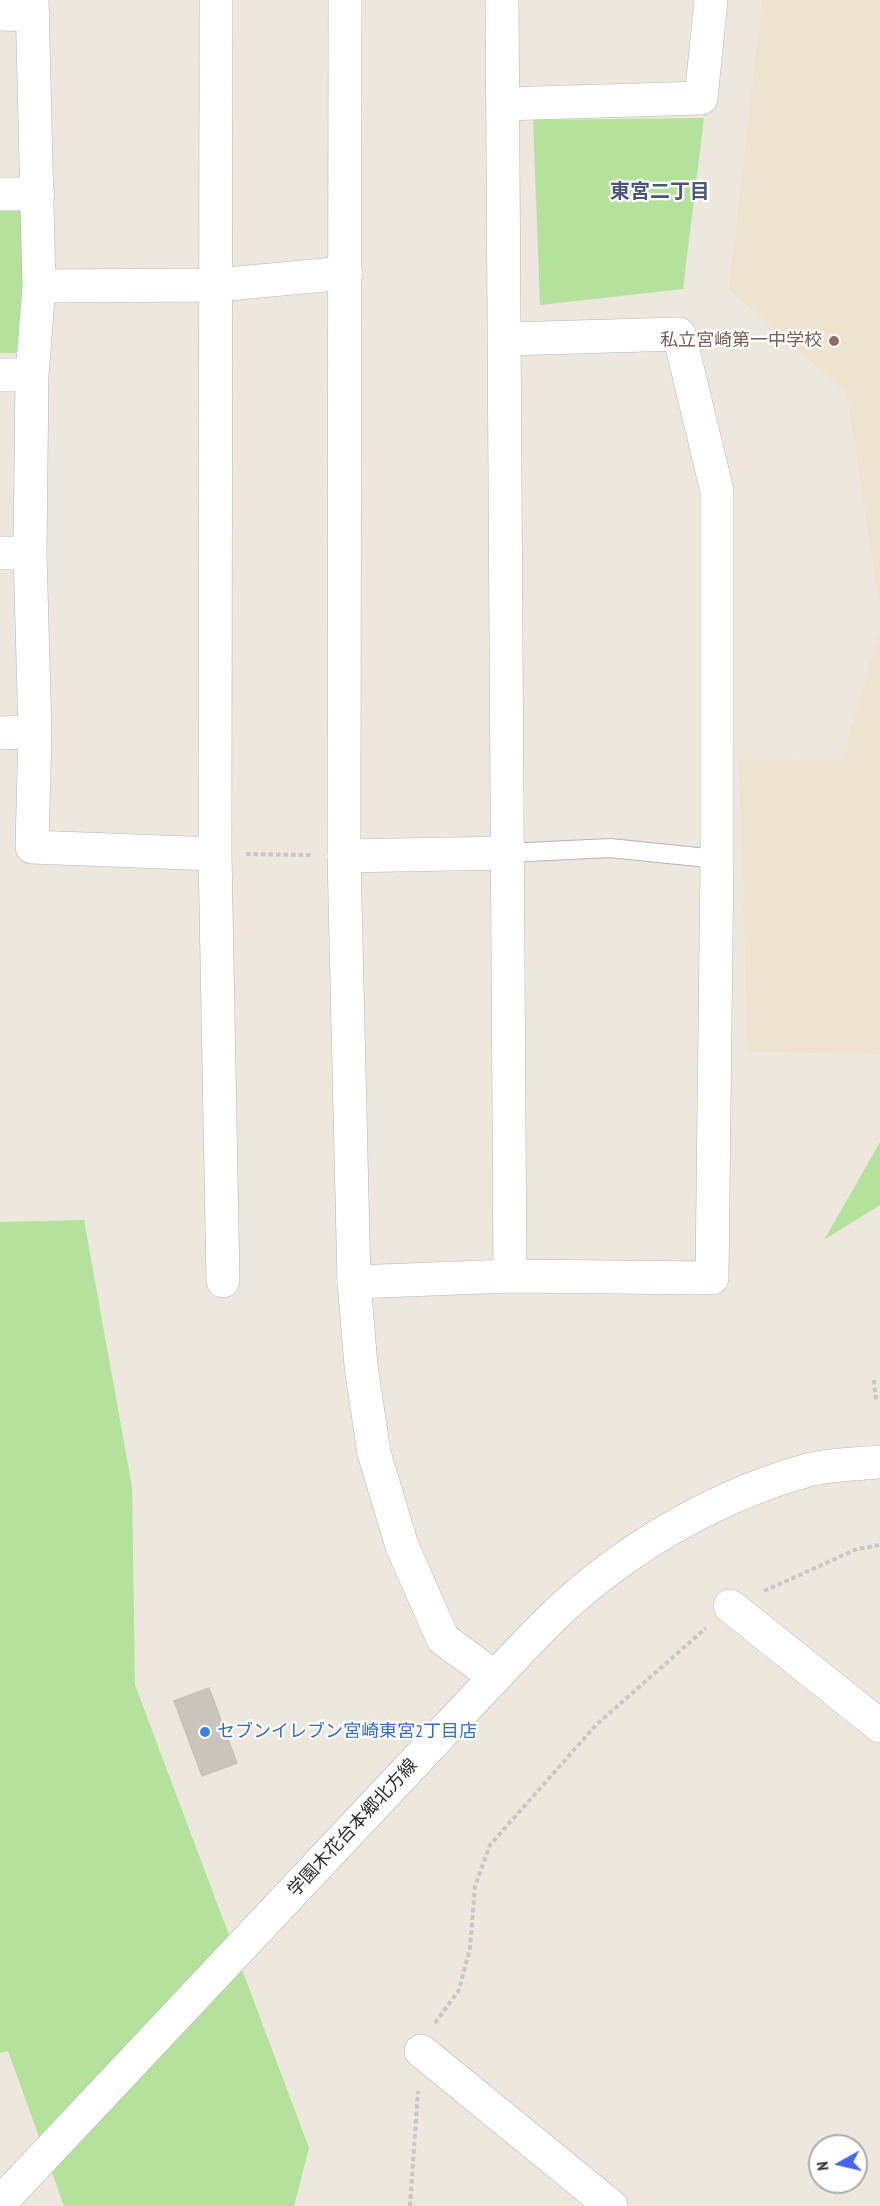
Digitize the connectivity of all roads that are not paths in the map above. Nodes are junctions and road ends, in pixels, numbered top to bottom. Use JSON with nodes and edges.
{"nodes":[{"id":1,"x":216,"y":0,"type":"edge"},
{"id":2,"x":345,"y":0,"type":"edge"},
{"id":3,"x":502,"y":0,"type":"edge"},
{"id":4,"x":711,"y":0,"type":"edge"},
{"id":5,"x":33,"y":8,"type":"edge"},
{"id":6,"x":0,"y":15,"type":"edge"},
{"id":7,"x":503,"y":104,"type":"junction"},
{"id":8,"x":0,"y":194,"type":"edge"},
{"id":9,"x":38,"y":194,"type":"junction"},
{"id":10,"x":346,"y":273,"type":"junction"},
{"id":11,"x":217,"y":285,"type":"junction"},
{"id":12,"x":39,"y":286,"type":"junction"},
{"id":13,"x":506,"y":339,"type":"junction"},
{"id":14,"x":0,"y":375,"type":"edge"},
{"id":15,"x":32,"y":375,"type":"junction"},
{"id":16,"x":15,"y":553,"type":"edge"},
{"id":17,"x":0,"y":732,"type":"edge"},
{"id":18,"x":35,"y":732,"type":"junction"},
{"id":19,"x":507,"y":853,"type":"junction"},
{"id":20,"x":215,"y":854,"type":"junction"},
{"id":21,"x":344,"y":856,"type":"junction"},
{"id":22,"x":717,"y":859,"type":"junction"},
{"id":23,"x":510,"y":1276,"type":"junction"},
{"id":24,"x":223,"y":1281,"type":"dead end"},
{"id":25,"x":354,"y":1282,"type":"junction"},
{"id":26,"x":880,"y":1462,"type":"edge"},
{"id":27,"x":730,"y":1606,"type":"road end"},
{"id":28,"x":495,"y":1677,"type":"junction"},
{"id":29,"x":880,"y":1726,"type":"edge"},
{"id":30,"x":422,"y":2050,"type":"road end"},
{"id":31,"x":0,"y":2203,"type":"edge"},
{"id":32,"x":611,"y":2206,"type":"edge"}],
"edges":[{"from":1,"to":11,"type":"street"},
{"from":2,"to":10,"type":"street"},
{"from":3,"to":7,"type":"street"},
{"from":4,"to":7,"type":"street"},
{"from":5,"to":6,"type":"street"},
{"from":5,"to":9,"type":"street"},
{"from":7,"to":13,"type":"street"},
{"from":8,"to":9,"type":"street"},
{"from":9,"to":12,"type":"street"},
{"from":10,"to":11,"type":"street"},
{"from":10,"to":21,"type":"street"},
{"from":11,"to":12,"type":"street"},
{"from":11,"to":20,"type":"street"},
{"from":12,"to":15,"type":"street"},
{"from":13,"to":19,"type":"street"},
{"from":13,"to":22,"type":"street"},
{"from":14,"to":15,"type":"street"},
{"from":15,"to":16,"type":"street"},
{"from":16,"to":18,"type":"street"},
{"from":17,"to":18,"type":"street"},
{"from":18,"to":20,"type":"street"},
{"from":19,"to":21,"type":"street"},
{"from":19,"to":22,"type":"lane"},
{"from":19,"to":23,"type":"street"},
{"from":20,"to":24,"type":"street"},
{"from":21,"to":25,"type":"street"},
{"from":22,"to":23,"type":"street"},
{"from":23,"to":25,"type":"street"},
{"from":25,"to":28,"type":"street"},
{"from":26,"to":28,"type":"street","name":"学園木花台本郷北方線"},
{"from":27,"to":29,"type":"street"},
{"from":28,"to":31,"type":"street","name":"学園木花台本郷北方線"},
{"from":30,"to":32,"type":"street"}]}
